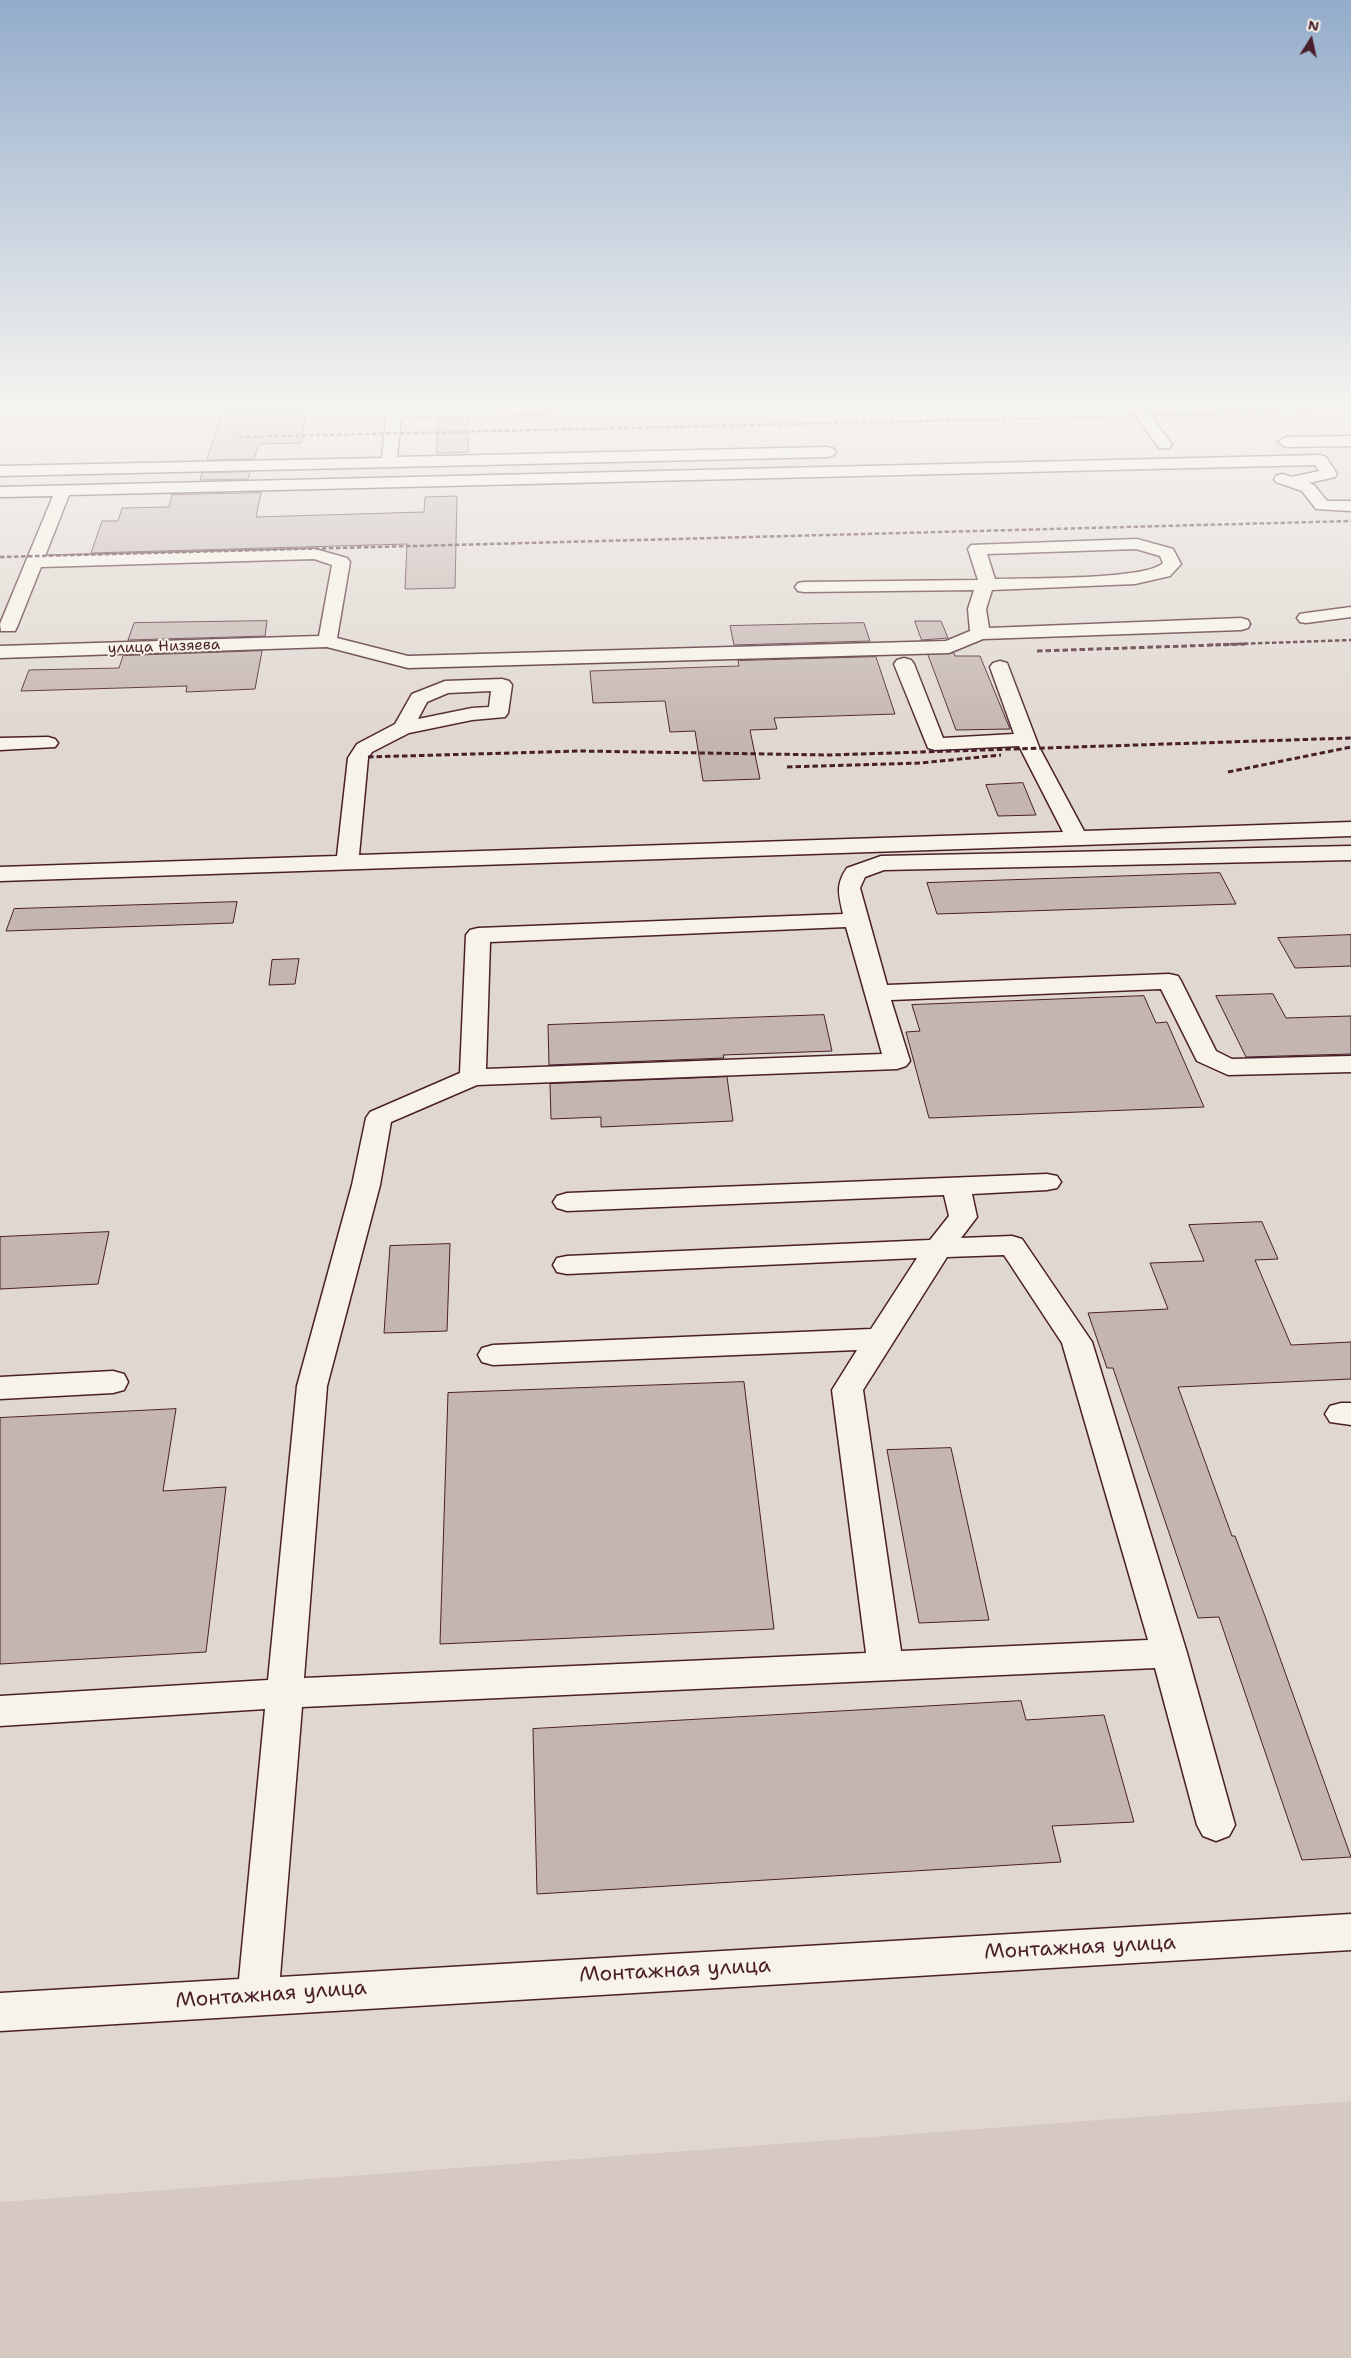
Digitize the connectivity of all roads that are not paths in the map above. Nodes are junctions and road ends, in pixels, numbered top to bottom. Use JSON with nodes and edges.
{"nodes":[{"id":1,"x":51,"y":520,"type":"edge"},
{"id":2,"x":33,"y":562,"type":"junction"},
{"id":3,"x":985,"y":585,"type":"junction"},
{"id":4,"x":804,"y":587,"type":"dead end"},
{"id":5,"x":1351,"y":612,"type":"edge"},
{"id":6,"x":1306,"y":618,"type":"dead end"},
{"id":7,"x":1241,"y":624,"type":"dead end"},
{"id":8,"x":8,"y":627,"type":"dead end"},
{"id":9,"x":980,"y":634,"type":"junction"},
{"id":10,"x":327,"y":642,"type":"junction"},
{"id":11,"x":0,"y":652,"type":"edge"},
{"id":12,"x":904,"y":664,"type":"dead end"},
{"id":13,"x":1000,"y":667,"type":"dead end"},
{"id":14,"x":404,"y":728,"type":"dead end"},
{"id":15,"x":1027,"y":740,"type":"junction"},
{"id":16,"x":48,"y":743,"type":"dead end"},
{"id":17,"x":0,"y":744,"type":"edge"},
{"id":18,"x":1351,"y":829,"type":"edge"},
{"id":19,"x":1077,"y":838,"type":"junction"},
{"id":20,"x":1351,"y":853,"type":"edge"},
{"id":21,"x":347,"y":862,"type":"junction"},
{"id":22,"x":0,"y":874,"type":"edge"},
{"id":23,"x":856,"y":920,"type":"junction"},
{"id":24,"x":877,"y":993,"type":"junction"},
{"id":25,"x":1351,"y":1064,"type":"edge"},
{"id":26,"x":473,"y":1077,"type":"junction"},
{"id":27,"x":1047,"y":1182,"type":"dead end"},
{"id":28,"x":956,"y":1186,"type":"junction"},
{"id":29,"x":567,"y":1202,"type":"dead end"},
{"id":30,"x":938,"y":1248,"type":"junction"},
{"id":31,"x":567,"y":1264,"type":"dead end"},
{"id":32,"x":879,"y":1339,"type":"junction"},
{"id":33,"x":493,"y":1355,"type":"dead end"},
{"id":34,"x":114,"y":1382,"type":"dead end"},
{"id":35,"x":0,"y":1388,"type":"edge"},
{"id":36,"x":1169,"y":1653,"type":"junction"},
{"id":37,"x":885,"y":1666,"type":"junction"},
{"id":38,"x":284,"y":1693,"type":"junction"},
{"id":39,"x":0,"y":1711,"type":"edge"},
{"id":40,"x":1216,"y":1825,"type":"dead end"},
{"id":41,"x":1351,"y":1932,"type":"edge"},
{"id":42,"x":258,"y":1996,"type":"junction"},
{"id":43,"x":0,"y":2012,"type":"edge"}],
"edges":[{"from":1,"to":2,"type":"street"},
{"from":2,"to":8,"type":"street"},
{"from":2,"to":10,"type":"street"},
{"from":3,"to":3,"type":"street"},
{"from":3,"to":4,"type":"street"},
{"from":3,"to":9,"type":"street"},
{"from":5,"to":6,"type":"street"},
{"from":7,"to":9,"type":"street"},
{"from":9,"to":10,"type":"street","name":"улица Низяева"},
{"from":10,"to":11,"type":"street","name":"улица Низяева"},
{"from":12,"to":15,"type":"street"},
{"from":13,"to":15,"type":"street"},
{"from":14,"to":21,"type":"street"},
{"from":15,"to":19,"type":"street"},
{"from":16,"to":17,"type":"street"},
{"from":18,"to":19,"type":"street"},
{"from":19,"to":21,"type":"street"},
{"from":20,"to":23,"type":"street"},
{"from":21,"to":22,"type":"street"},
{"from":23,"to":24,"type":"street"},
{"from":23,"to":26,"type":"street"},
{"from":24,"to":25,"type":"street"},
{"from":24,"to":26,"type":"street"},
{"from":26,"to":38,"type":"street"},
{"from":27,"to":28,"type":"street"},
{"from":28,"to":29,"type":"street"},
{"from":28,"to":30,"type":"street"},
{"from":30,"to":31,"type":"street"},
{"from":30,"to":32,"type":"street"},
{"from":30,"to":36,"type":"street"},
{"from":32,"to":33,"type":"street"},
{"from":32,"to":37,"type":"street"},
{"from":34,"to":35,"type":"street"},
{"from":36,"to":37,"type":"street"},
{"from":36,"to":40,"type":"street"},
{"from":37,"to":38,"type":"street"},
{"from":38,"to":39,"type":"street"},
{"from":38,"to":42,"type":"street"},
{"from":41,"to":42,"type":"street","name":"Монтажная улица"},
{"from":42,"to":43,"type":"street","name":"Монтажная улица"}]}
